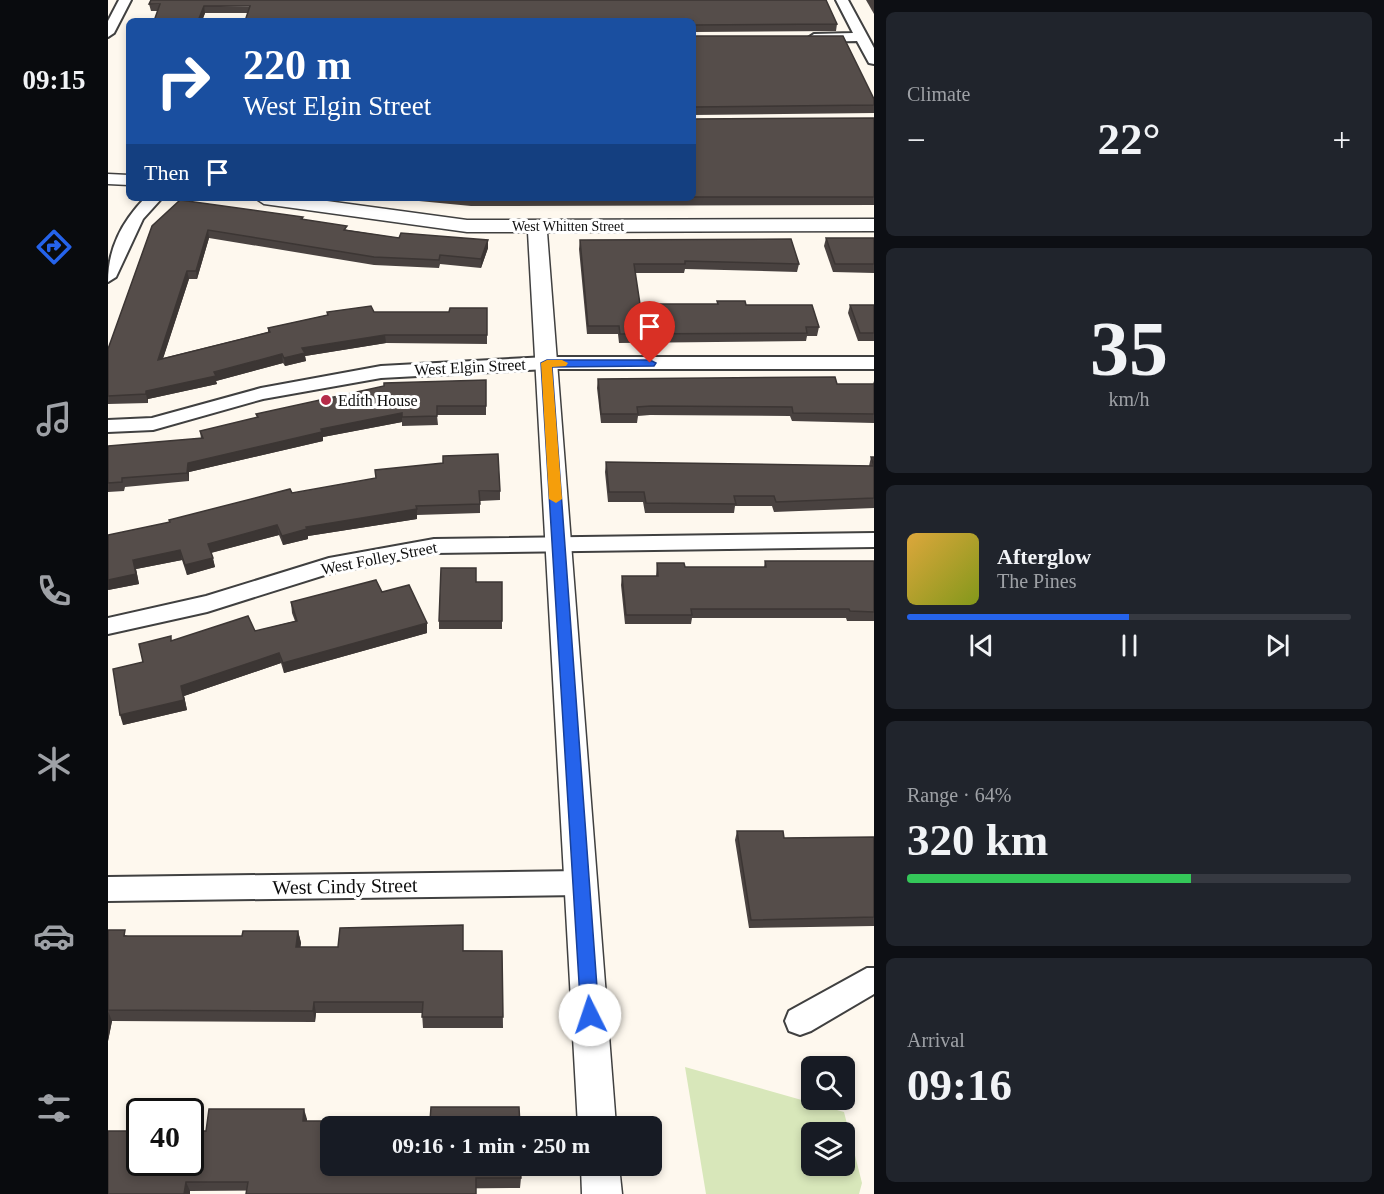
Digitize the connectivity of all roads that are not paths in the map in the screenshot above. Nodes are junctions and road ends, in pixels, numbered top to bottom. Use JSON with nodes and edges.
{"nodes":[{"id":1,"x":125,"y":0,"type":"edge"},
{"id":2,"x":842,"y":0,"type":"edge"},
{"id":3,"x":126,"y":23,"type":"edge"},
{"id":4,"x":110,"y":26,"type":"edge"},
{"id":5,"x":863,"y":37,"type":"junction"},
{"id":6,"x":799,"y":38,"type":"edge"},
{"id":7,"x":874,"y":60,"type":"edge"},
{"id":8,"x":108,"y":179,"type":"edge"},
{"id":9,"x":126,"y":180,"type":"edge"},
{"id":10,"x":151,"y":201,"type":"edge"},
{"id":11,"x":285,"y":201,"type":"edge"},
{"id":12,"x":874,"y":225,"type":"edge"},
{"id":13,"x":537,"y":227,"type":"junction"},
{"id":14,"x":108,"y":277,"type":"edge"},
{"id":15,"x":547,"y":363,"type":"junction"},
{"id":16,"x":874,"y":363,"type":"edge"},
{"id":17,"x":108,"y":426,"type":"edge"},
{"id":18,"x":874,"y":540,"type":"edge"},
{"id":19,"x":558,"y":542,"type":"junction"},
{"id":20,"x":108,"y":626,"type":"edge"},
{"id":21,"x":581,"y":883,"type":"junction"},
{"id":22,"x":108,"y":889,"type":"edge"},
{"id":23,"x":874,"y":981,"type":"edge"},
{"id":24,"x":800,"y":1021,"type":"dead end"},
{"id":25,"x":596,"y":1116,"type":"edge"},
{"id":26,"x":601,"y":1176,"type":"edge"},
{"id":27,"x":602,"y":1194,"type":"edge"}],
"edges":[{"from":1,"to":4,"type":"street"},
{"from":2,"to":5,"type":"street"},
{"from":3,"to":4,"type":"street"},
{"from":5,"to":6,"type":"street"},
{"from":5,"to":7,"type":"street"},
{"from":8,"to":9,"type":"street"},
{"from":10,"to":14,"type":"street"},
{"from":11,"to":13,"type":"street","name":"West Whitten Street"},
{"from":12,"to":13,"type":"street","name":"West Whitten Street"},
{"from":13,"to":15,"type":"street"},
{"from":15,"to":16,"type":"street","name":"West Elgin Street"},
{"from":15,"to":17,"type":"street","name":"West Elgin Street"},
{"from":15,"to":19,"type":"street"},
{"from":18,"to":19,"type":"street","name":"West Folley Street"},
{"from":19,"to":20,"type":"street","name":"West Folley Street"},
{"from":19,"to":21,"type":"street"},
{"from":21,"to":22,"type":"street","name":"West Cindy Street"},
{"from":21,"to":25,"type":"street"},
{"from":23,"to":24,"type":"street"},
{"from":26,"to":27,"type":"street"}]}
